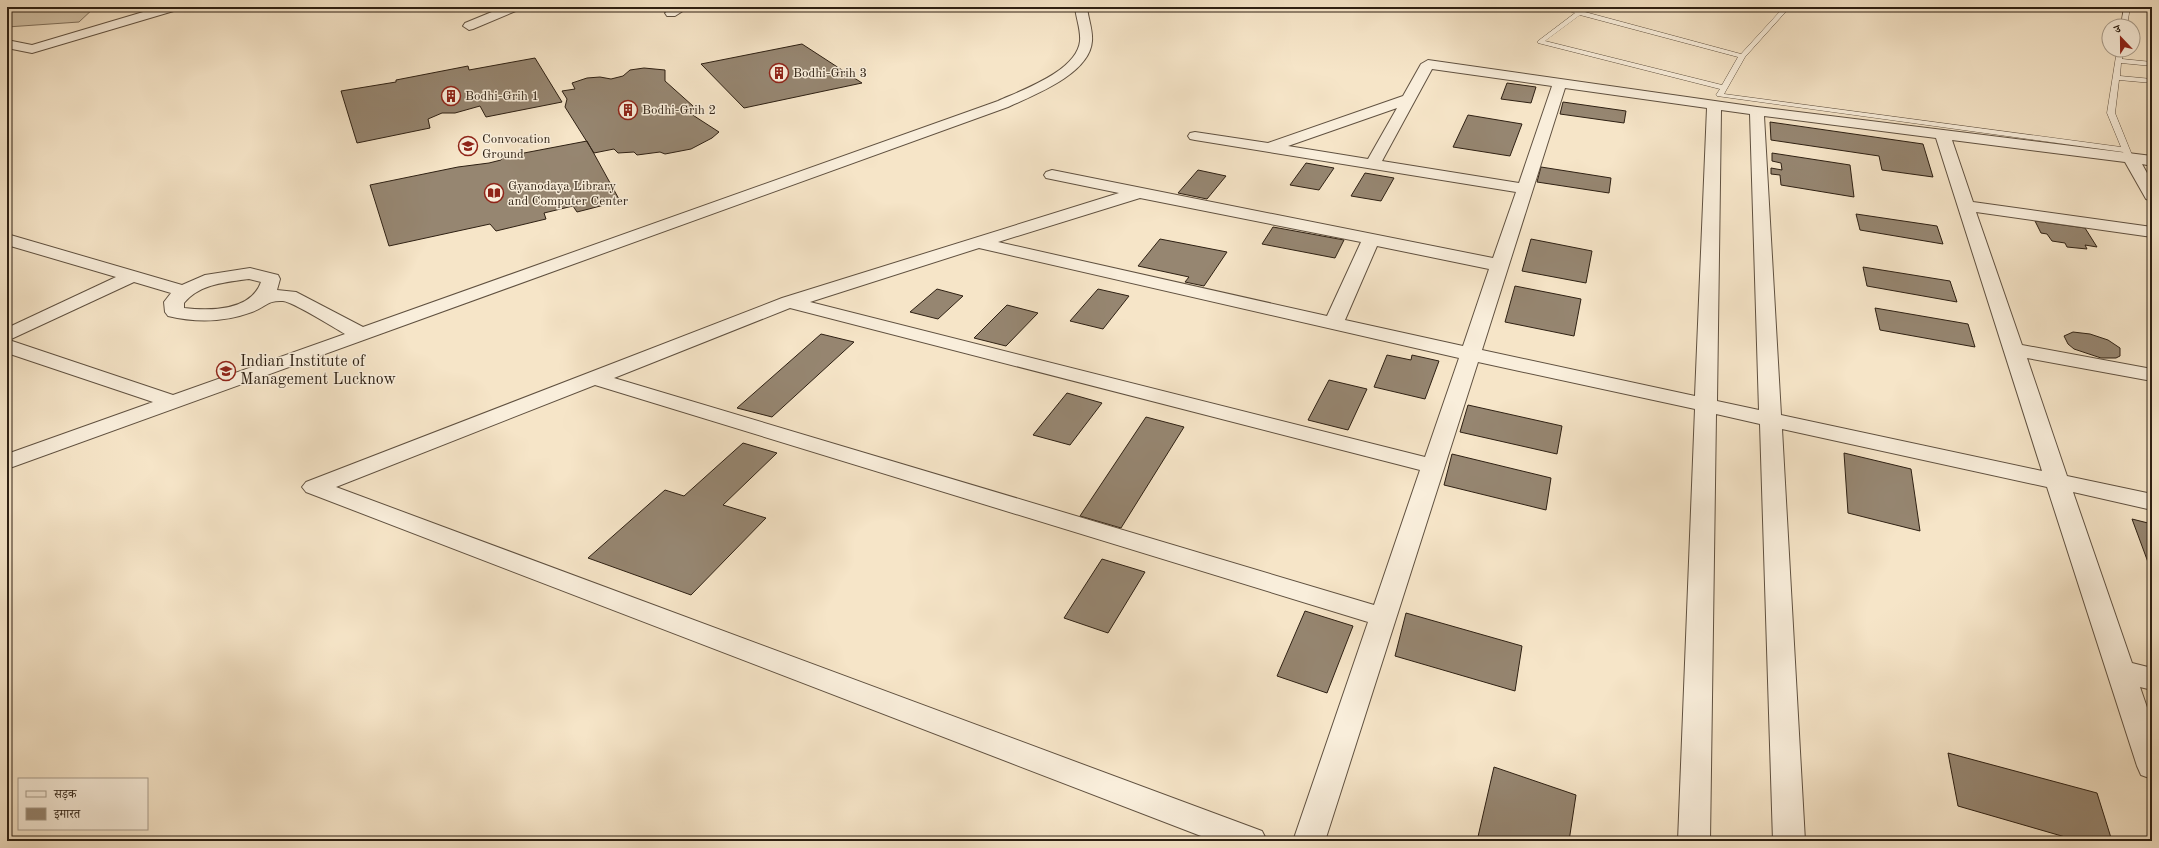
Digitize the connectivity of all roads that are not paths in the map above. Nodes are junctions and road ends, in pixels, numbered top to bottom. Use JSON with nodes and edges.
{"nodes":[{"id":1,"x":173,"y":7,"type":"edge"},
{"id":2,"x":514,"y":7,"type":"edge"},
{"id":3,"x":683,"y":7,"type":"edge"},
{"id":4,"x":1081,"y":7,"type":"edge"},
{"id":5,"x":1557,"y":7,"type":"edge"},
{"id":6,"x":1591,"y":7,"type":"edge"},
{"id":7,"x":1787,"y":7,"type":"edge"},
{"id":8,"x":2127,"y":7,"type":"edge"},
{"id":9,"x":671,"y":13,"type":"dead end"},
{"id":10,"x":1579,"y":13,"type":"junction"},
{"id":11,"x":2125,"y":18,"type":"edge"},
{"id":12,"x":469,"y":26,"type":"dead end"},
{"id":13,"x":7,"y":44,"type":"edge"},
{"id":14,"x":1742,"y":56,"type":"junction"},
{"id":15,"x":2119,"y":58,"type":"edge"},
{"id":16,"x":2119,"y":61,"type":"junction"},
{"id":17,"x":2152,"y":64,"type":"edge"},
{"id":18,"x":2116,"y":78,"type":"junction"},
{"id":19,"x":2152,"y":81,"type":"edge"},
{"id":20,"x":1560,"y":83,"type":"junction"},
{"id":21,"x":1719,"y":96,"type":"junction"},
{"id":22,"x":1408,"y":99,"type":"junction"},
{"id":23,"x":1758,"y":111,"type":"junction"},
{"id":24,"x":1942,"y":134,"type":"junction"},
{"id":25,"x":1195,"y":136,"type":"dead end"},
{"id":26,"x":1269,"y":148,"type":"junction"},
{"id":27,"x":2128,"y":154,"type":"junction"},
{"id":28,"x":2152,"y":161,"type":"edge"},
{"id":29,"x":1373,"y":164,"type":"junction"},
{"id":30,"x":1052,"y":175,"type":"dead end"},
{"id":31,"x":1525,"y":189,"type":"junction"},
{"id":32,"x":1138,"y":192,"type":"junction"},
{"id":33,"x":2152,"y":196,"type":"edge"},
{"id":34,"x":1966,"y":206,"type":"junction"},
{"id":35,"x":2152,"y":232,"type":"edge"},
{"id":36,"x":7,"y":239,"type":"edge"},
{"id":37,"x":1371,"y":239,"type":"junction"},
{"id":38,"x":978,"y":243,"type":"junction"},
{"id":39,"x":1500,"y":265,"type":"junction"},
{"id":40,"x":133,"y":276,"type":"junction"},
{"id":41,"x":183,"y":291,"type":"junction"},
{"id":42,"x":266,"y":295,"type":"junction"},
{"id":43,"x":789,"y":302,"type":"junction"},
{"id":44,"x":1334,"y":323,"type":"junction"},
{"id":45,"x":7,"y":335,"type":"edge"},
{"id":46,"x":362,"y":335,"type":"junction"},
{"id":47,"x":7,"y":346,"type":"edge"},
{"id":48,"x":2014,"y":350,"type":"junction"},
{"id":49,"x":1470,"y":354,"type":"junction"},
{"id":50,"x":2152,"y":375,"type":"edge"},
{"id":51,"x":593,"y":378,"type":"junction"},
{"id":52,"x":173,"y":402,"type":"junction"},
{"id":53,"x":1706,"y":405,"type":"junction"},
{"id":54,"x":1771,"y":419,"type":"junction"},
{"id":55,"x":7,"y":462,"type":"edge"},
{"id":56,"x":1433,"y":466,"type":"junction"},
{"id":57,"x":2058,"y":481,"type":"junction"},
{"id":58,"x":2152,"y":502,"type":"edge"},
{"id":59,"x":1383,"y":617,"type":"junction"},
{"id":60,"x":2120,"y":671,"type":"junction"},
{"id":61,"x":2152,"y":679,"type":"edge"},
{"id":62,"x":2152,"y":766,"type":"edge"},
{"id":63,"x":1251,"y":841,"type":"edge"},
{"id":64,"x":1309,"y":841,"type":"edge"},
{"id":65,"x":1694,"y":841,"type":"edge"},
{"id":66,"x":1789,"y":841,"type":"edge"}],
"edges":[{"from":1,"to":13,"type":"street"},
{"from":2,"to":12,"type":"street"},
{"from":3,"to":9,"type":"street"},
{"from":4,"to":46,"type":"street"},
{"from":5,"to":10,"type":"lane"},
{"from":6,"to":10,"type":"lane"},
{"from":7,"to":14,"type":"lane"},
{"from":8,"to":11,"type":"lane"},
{"from":10,"to":14,"type":"lane"},
{"from":10,"to":21,"type":"lane"},
{"from":14,"to":21,"type":"lane"},
{"from":15,"to":16,"type":"lane"},
{"from":16,"to":17,"type":"lane"},
{"from":16,"to":18,"type":"lane"},
{"from":18,"to":19,"type":"lane"},
{"from":18,"to":27,"type":"lane"},
{"from":20,"to":21,"type":"street"},
{"from":20,"to":22,"type":"street"},
{"from":20,"to":31,"type":"street"},
{"from":21,"to":23,"type":"street"},
{"from":21,"to":27,"type":"lane"},
{"from":21,"to":53,"type":"street"},
{"from":22,"to":26,"type":"street"},
{"from":22,"to":29,"type":"street"},
{"from":23,"to":24,"type":"street"},
{"from":23,"to":54,"type":"street"},
{"from":24,"to":27,"type":"street"},
{"from":24,"to":34,"type":"street"},
{"from":25,"to":26,"type":"street"},
{"from":26,"to":29,"type":"street"},
{"from":27,"to":28,"type":"street"},
{"from":27,"to":33,"type":"street"},
{"from":29,"to":31,"type":"street"},
{"from":30,"to":32,"type":"street"},
{"from":31,"to":39,"type":"street"},
{"from":32,"to":37,"type":"street"},
{"from":32,"to":38,"type":"street"},
{"from":34,"to":35,"type":"street"},
{"from":34,"to":48,"type":"street"},
{"from":36,"to":40,"type":"street"},
{"from":37,"to":39,"type":"street"},
{"from":37,"to":44,"type":"street"},
{"from":38,"to":43,"type":"street"},
{"from":38,"to":44,"type":"street"},
{"from":39,"to":49,"type":"street"},
{"from":40,"to":41,"type":"street"},
{"from":40,"to":45,"type":"street"},
{"from":41,"to":42,"type":"street"},
{"from":41,"to":42,"type":"street"},
{"from":42,"to":46,"type":"street"},
{"from":43,"to":51,"type":"street"},
{"from":43,"to":56,"type":"street"},
{"from":44,"to":49,"type":"street"},
{"from":46,"to":52,"type":"street"},
{"from":47,"to":52,"type":"street"},
{"from":48,"to":50,"type":"street"},
{"from":48,"to":57,"type":"street"},
{"from":49,"to":53,"type":"street"},
{"from":49,"to":56,"type":"street"},
{"from":51,"to":59,"type":"street"},
{"from":51,"to":63,"type":"street"},
{"from":52,"to":55,"type":"street"},
{"from":53,"to":54,"type":"street"},
{"from":53,"to":65,"type":"street"},
{"from":54,"to":57,"type":"street"},
{"from":54,"to":66,"type":"street"},
{"from":56,"to":59,"type":"street"},
{"from":57,"to":58,"type":"street"},
{"from":57,"to":60,"type":"street"},
{"from":59,"to":64,"type":"street"},
{"from":60,"to":61,"type":"street"},
{"from":60,"to":62,"type":"street"}]}
